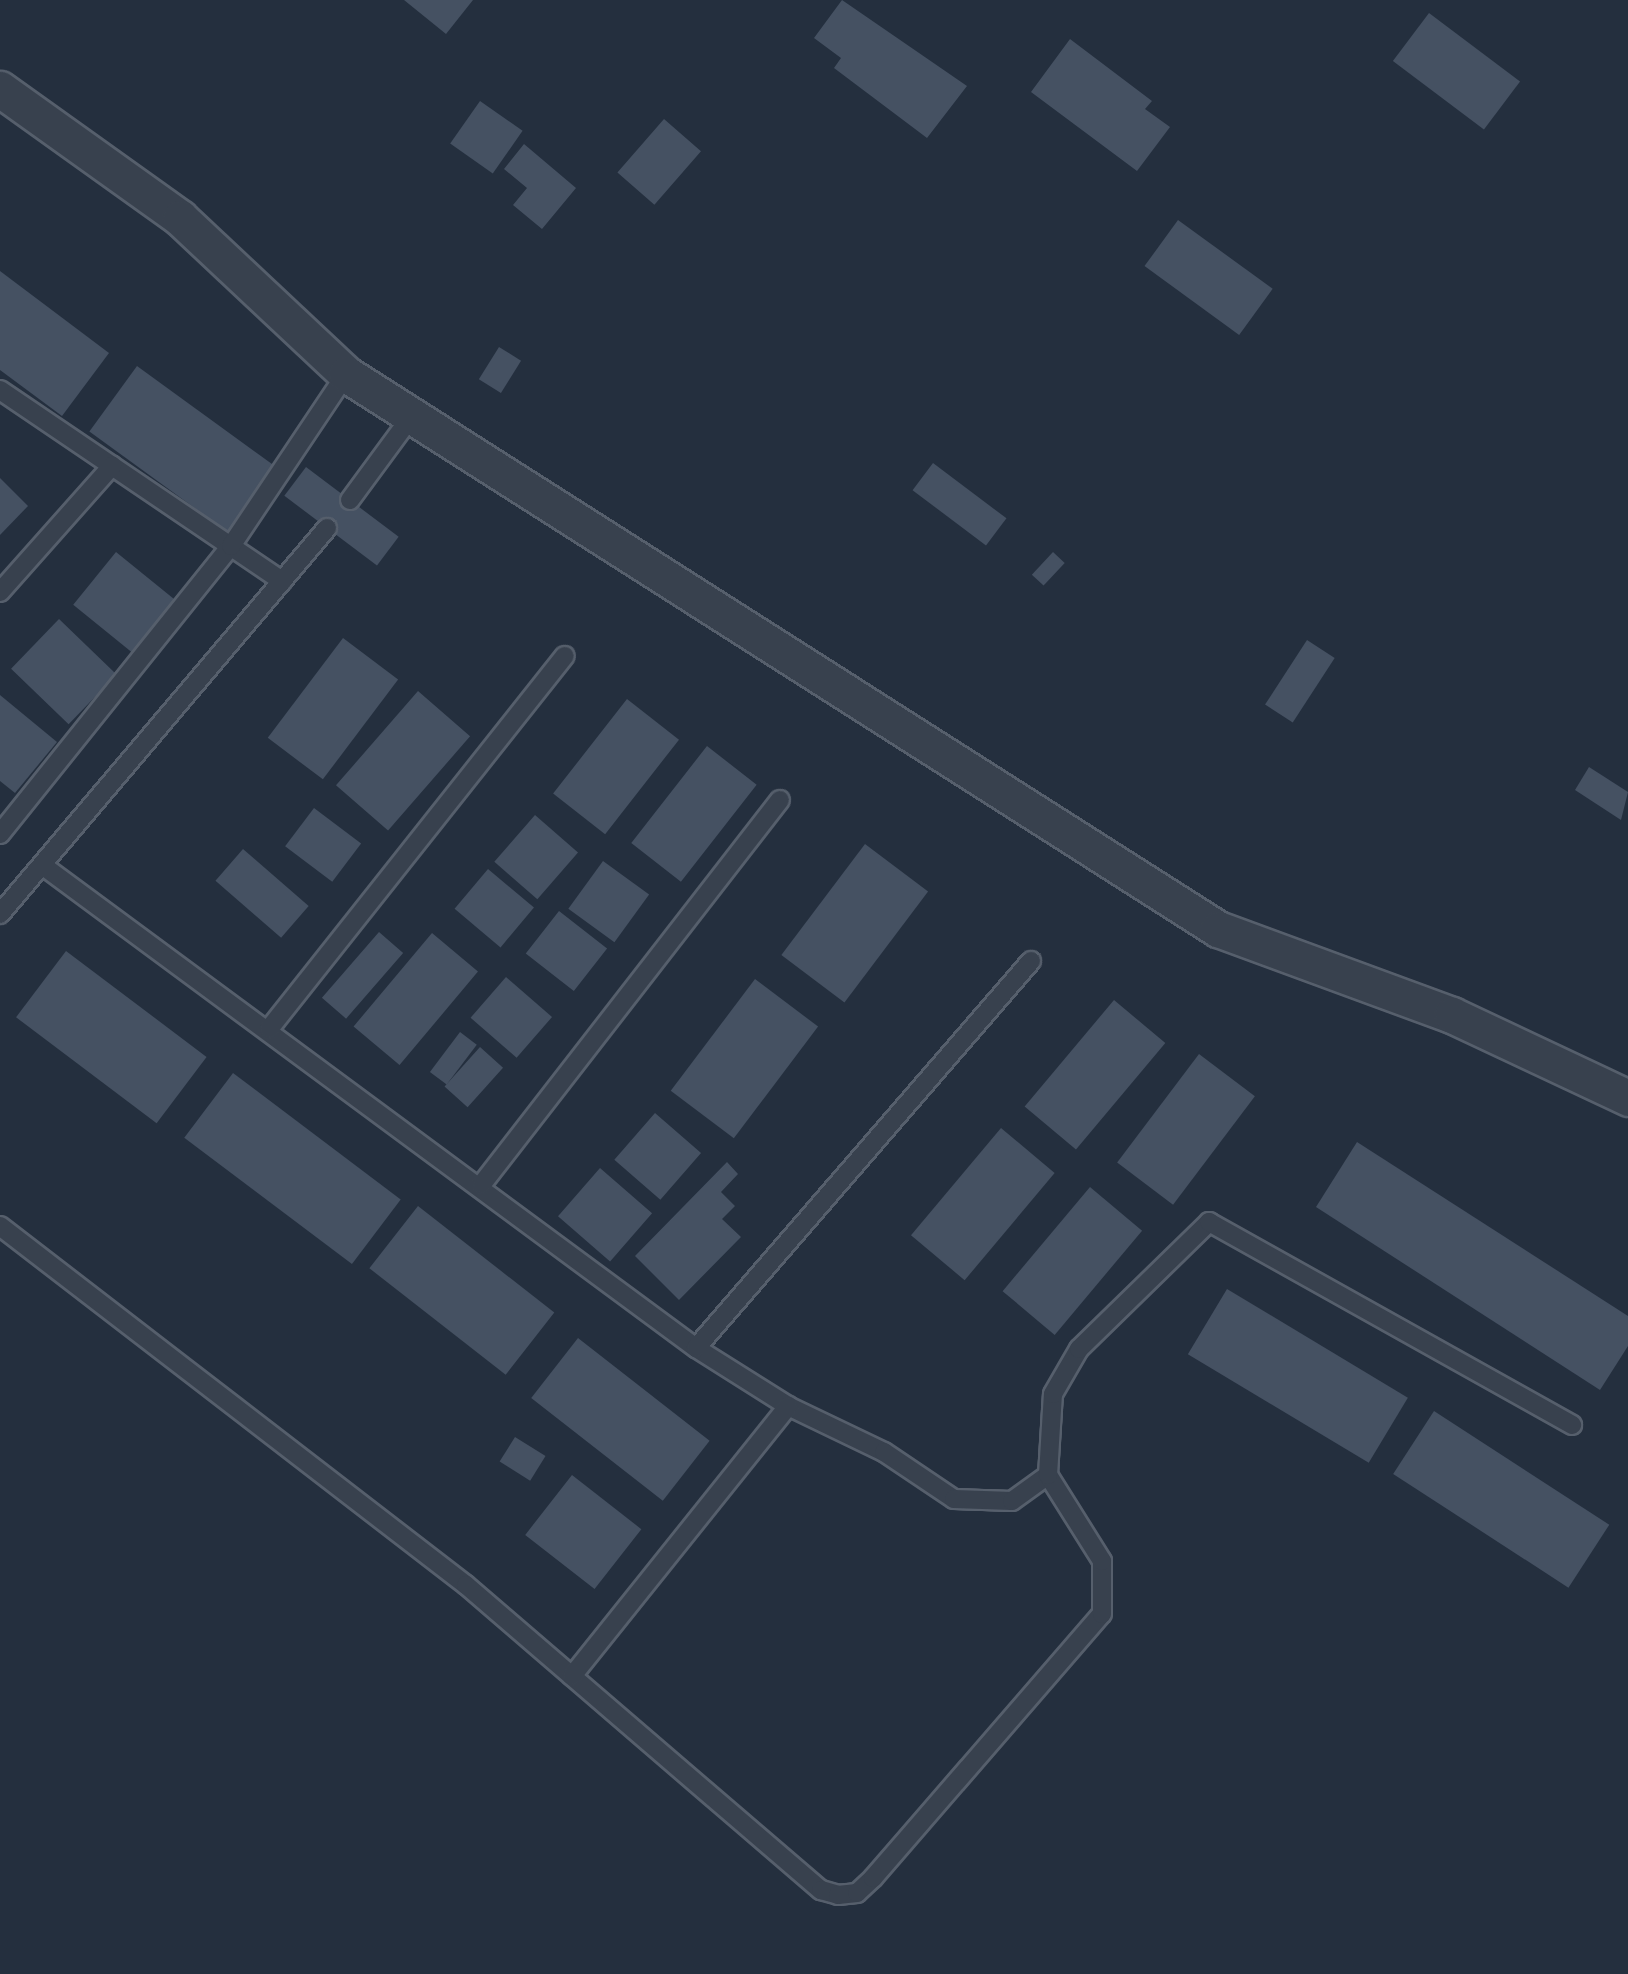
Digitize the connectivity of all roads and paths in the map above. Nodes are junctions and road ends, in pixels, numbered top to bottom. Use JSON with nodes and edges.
{"nodes":[{"id":1,"x":0,"y":89,"type":"edge"},
{"id":2,"x":346,"y":374,"type":"junction"},
{"id":3,"x":0,"y":390,"type":"edge"},
{"id":4,"x":414,"y":413,"type":"junction"},
{"id":5,"x":112,"y":466,"type":"junction"},
{"id":6,"x":350,"y":500,"type":"dead end"},
{"id":7,"x":327,"y":528,"type":"dead end"},
{"id":8,"x":231,"y":546,"type":"junction"},
{"id":9,"x":282,"y":580,"type":"junction"},
{"id":10,"x":0,"y":592,"type":"edge"},
{"id":11,"x":565,"y":656,"type":"dead end"},
{"id":12,"x":780,"y":800,"type":"dead end"},
{"id":13,"x":0,"y":834,"type":"edge"},
{"id":14,"x":42,"y":865,"type":"junction"},
{"id":15,"x":0,"y":914,"type":"edge"},
{"id":16,"x":1031,"y":960,"type":"dead end"},
{"id":17,"x":269,"y":1029,"type":"junction"},
{"id":18,"x":1628,"y":1098,"type":"edge"},
{"id":19,"x":482,"y":1184,"type":"junction"},
{"id":20,"x":0,"y":1226,"type":"edge"},
{"id":21,"x":696,"y":1348,"type":"junction"},
{"id":22,"x":788,"y":1406,"type":"junction"},
{"id":23,"x":1572,"y":1425,"type":"dead end"},
{"id":24,"x":1048,"y":1475,"type":"junction"},
{"id":25,"x":572,"y":1676,"type":"junction"}],
"edges":[{"from":1,"to":2,"type":"street"},
{"from":2,"to":4,"type":"street"},
{"from":2,"to":8,"type":"lane"},
{"from":3,"to":5,"type":"lane"},
{"from":4,"to":6,"type":"lane"},
{"from":4,"to":18,"type":"street"},
{"from":5,"to":8,"type":"lane"},
{"from":5,"to":10,"type":"lane"},
{"from":7,"to":9,"type":"lane"},
{"from":8,"to":9,"type":"lane"},
{"from":8,"to":13,"type":"lane"},
{"from":9,"to":14,"type":"lane"},
{"from":11,"to":17,"type":"lane"},
{"from":12,"to":19,"type":"lane"},
{"from":14,"to":15,"type":"lane"},
{"from":14,"to":17,"type":"lane"},
{"from":16,"to":21,"type":"lane"},
{"from":17,"to":19,"type":"lane"},
{"from":19,"to":21,"type":"lane"},
{"from":20,"to":25,"type":"lane"},
{"from":21,"to":22,"type":"lane"},
{"from":22,"to":24,"type":"lane"},
{"from":22,"to":25,"type":"lane"},
{"from":23,"to":24,"type":"lane"},
{"from":24,"to":25,"type":"lane"}]}
